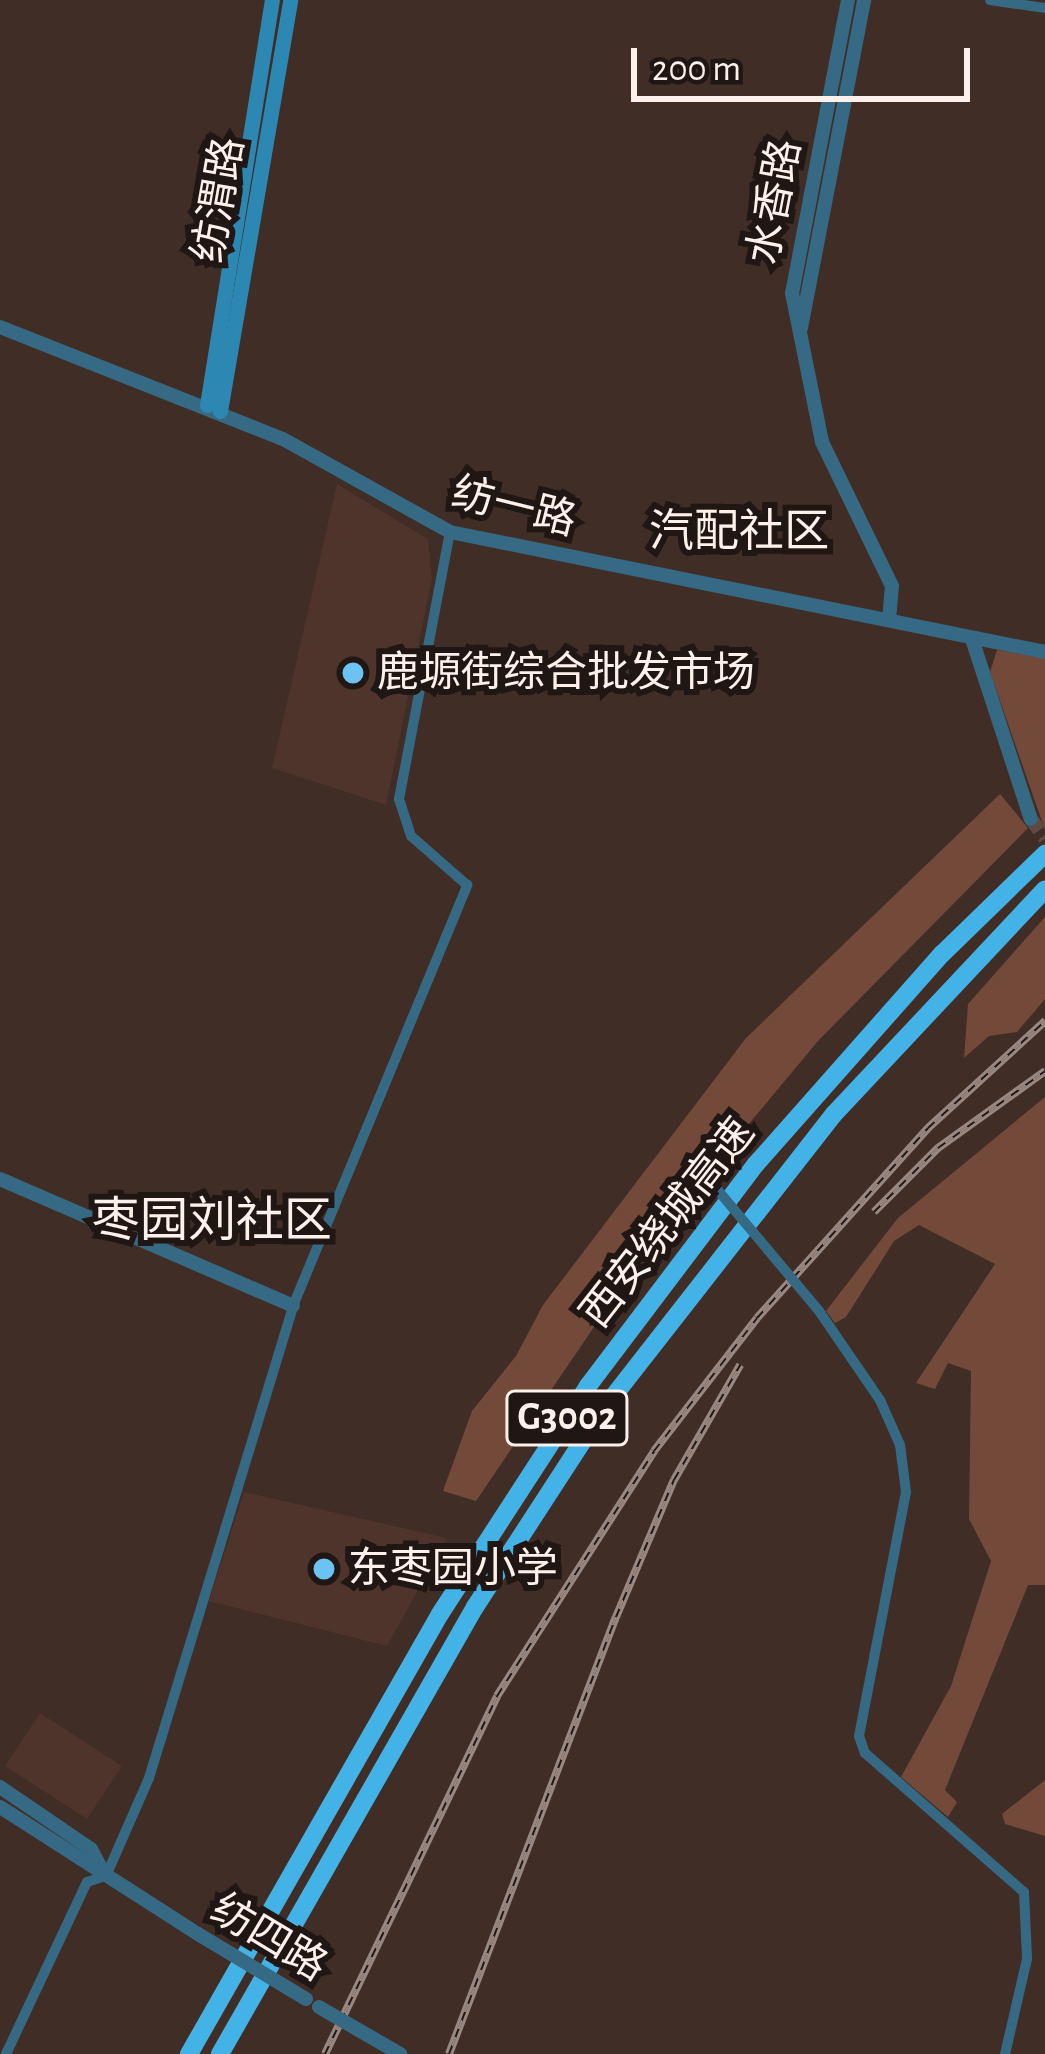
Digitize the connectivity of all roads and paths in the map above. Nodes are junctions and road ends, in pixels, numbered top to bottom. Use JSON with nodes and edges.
{"nodes":[{"id":1,"x":272,"y":0,"type":"edge"},
{"id":2,"x":290,"y":0,"type":"edge"},
{"id":3,"x":848,"y":0,"type":"edge"},
{"id":4,"x":864,"y":0,"type":"edge"},
{"id":5,"x":990,"y":0,"type":"edge"},
{"id":6,"x":1045,"y":8,"type":"edge"},
{"id":7,"x":0,"y":327,"type":"edge"},
{"id":8,"x":800,"y":345,"type":"junction"},
{"id":9,"x":213,"y":408,"type":"junction"},
{"id":10,"x":450,"y":532,"type":"junction"},
{"id":11,"x":889,"y":620,"type":"junction"},
{"id":12,"x":972,"y":639,"type":"junction"},
{"id":13,"x":1045,"y":652,"type":"edge"},
{"id":14,"x":1031,"y":819,"type":"tunnel mouth"},
{"id":15,"x":1045,"y":854,"type":"edge"},
{"id":16,"x":1045,"y":889,"type":"edge"},
{"id":17,"x":700,"y":1169,"type":"dead end"},
{"id":18,"x":0,"y":1179,"type":"edge"},
{"id":19,"x":293,"y":1306,"type":"junction"},
{"id":20,"x":0,"y":1787,"type":"edge"},
{"id":21,"x":0,"y":1807,"type":"edge"},
{"id":22,"x":106,"y":1876,"type":"junction"},
{"id":23,"x":6,"y":2054,"type":"edge"},
{"id":24,"x":188,"y":2054,"type":"edge"},
{"id":25,"x":220,"y":2054,"type":"edge"},
{"id":26,"x":400,"y":2054,"type":"edge"},
{"id":27,"x":1005,"y":2054,"type":"edge"}],
"edges":[{"from":1,"to":9,"type":"main road","name":"纺渭路"},
{"from":2,"to":9,"type":"main road","name":"纺渭路"},
{"from":3,"to":8,"type":"street","name":"水香路"},
{"from":4,"to":8,"type":"street","name":"水香路"},
{"from":5,"to":6,"type":"street"},
{"from":7,"to":9,"type":"street","name":"纺一路"},
{"from":8,"to":11,"type":"street","name":"水香路"},
{"from":9,"to":10,"type":"street","name":"纺一路"},
{"from":10,"to":11,"type":"street","name":"纺一路"},
{"from":10,"to":19,"type":"street"},
{"from":11,"to":12,"type":"street","name":"纺一路"},
{"from":12,"to":13,"type":"street","name":"纺一路"},
{"from":12,"to":14,"type":"street"},
{"from":15,"to":24,"type":"highway","name":"西安绕城高速","number":"G3002"},
{"from":16,"to":25,"type":"highway","name":"西安绕城高速","number":"G3002"},
{"from":17,"to":27,"type":"street","bridge":true},
{"from":18,"to":19,"type":"street"},
{"from":19,"to":22,"type":"street"},
{"from":20,"to":22,"type":"street","name":"纺四路"},
{"from":21,"to":22,"type":"street","name":"纺四路"},
{"from":22,"to":23,"type":"street"},
{"from":22,"to":26,"type":"street","name":"纺四路","bridge":true}]}
